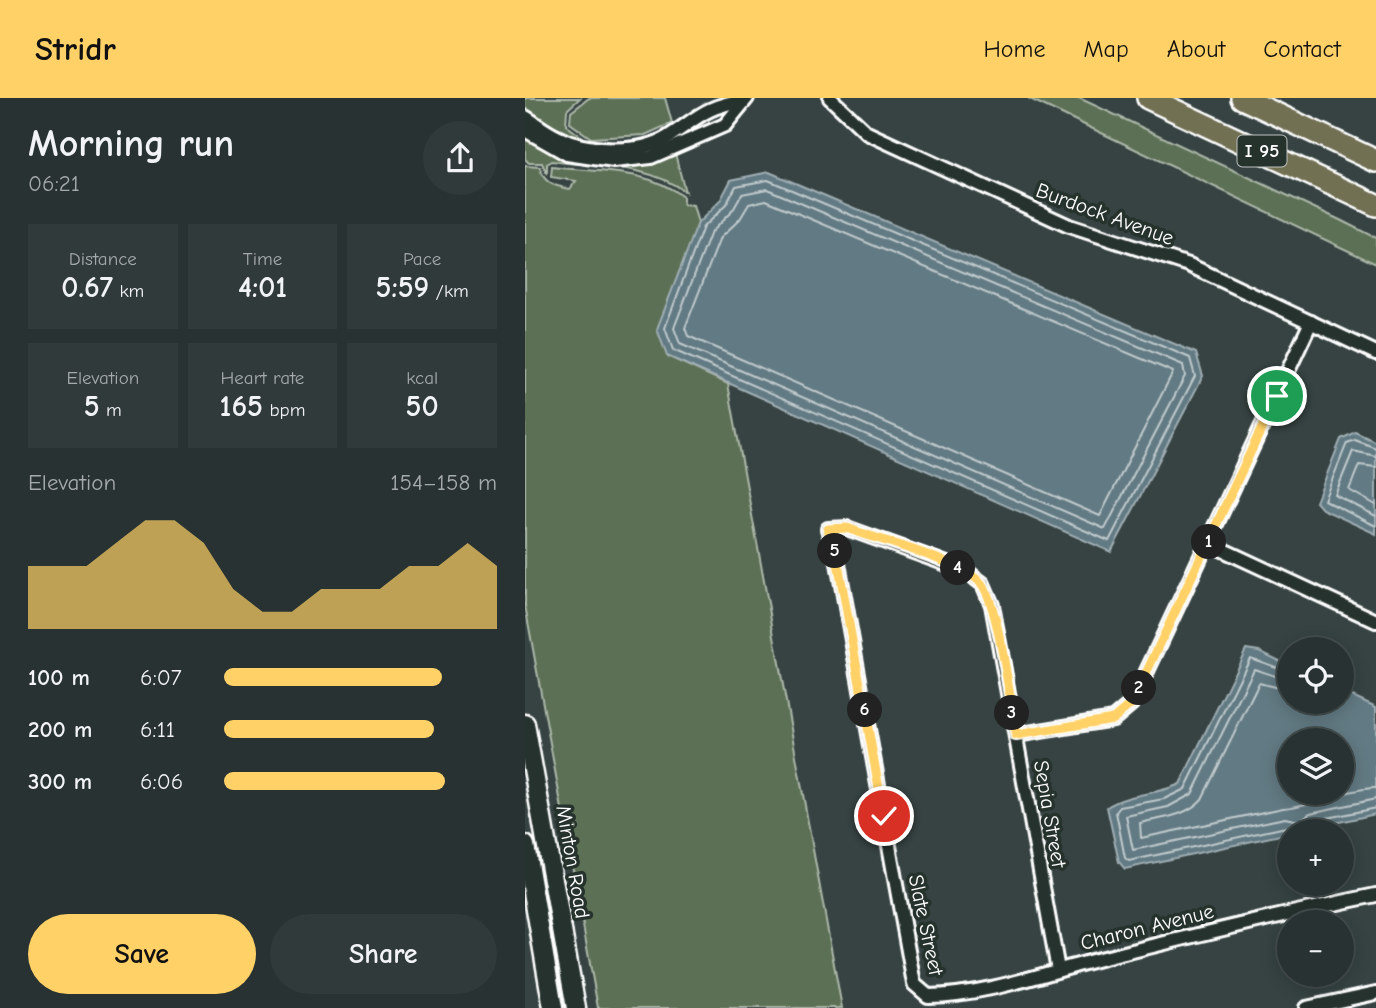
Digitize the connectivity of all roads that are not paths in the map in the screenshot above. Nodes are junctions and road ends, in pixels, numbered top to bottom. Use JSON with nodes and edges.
{"nodes":[{"id":1,"x":829,"y":98,"type":"edge"},
{"id":2,"x":1148,"y":98,"type":"edge"},
{"id":3,"x":1242,"y":98,"type":"edge"},
{"id":4,"x":745,"y":99,"type":"edge"},
{"id":5,"x":702,"y":111,"type":"junction"},
{"id":6,"x":528,"y":125,"type":"edge"},
{"id":7,"x":711,"y":133,"type":"junction"},
{"id":8,"x":669,"y":136,"type":"junction"},
{"id":9,"x":678,"y":148,"type":"junction"},
{"id":10,"x":614,"y":154,"type":"junction"},
{"id":11,"x":1376,"y":161,"type":"edge"},
{"id":12,"x":1376,"y":205,"type":"edge"},
{"id":13,"x":1311,"y":323,"type":"junction"},
{"id":14,"x":1376,"y":353,"type":"edge"},
{"id":15,"x":828,"y":529,"type":"joint"},
{"id":16,"x":1208,"y":543,"type":"junction"},
{"id":17,"x":1376,"y":621,"type":"edge"},
{"id":18,"x":525,"y":724,"type":"edge"},
{"id":19,"x":1016,"y":735,"type":"junction"},
{"id":20,"x":525,"y":845,"type":"edge"},
{"id":21,"x":1376,"y":895,"type":"edge"},
{"id":22,"x":1058,"y":970,"type":"junction"},
{"id":23,"x":1376,"y":993,"type":"edge"},
{"id":24,"x":928,"y":996,"type":"joint"},
{"id":25,"x":553,"y":1008,"type":"edge"},
{"id":26,"x":576,"y":1008,"type":"edge"},
{"id":27,"x":1306,"y":1008,"type":"edge"}],
"edges":[{"from":1,"to":13,"type":"street","name":"Burdock Avenue"},
{"from":2,"to":12,"type":"highway","number":"I 95"},
{"from":3,"to":11,"type":"highway","number":"I 95"},
{"from":4,"to":5,"type":"street"},
{"from":4,"to":7,"type":"street"},
{"from":5,"to":7,"type":"street"},
{"from":5,"to":8,"type":"street"},
{"from":6,"to":10,"type":"street"},
{"from":7,"to":9,"type":"street"},
{"from":8,"to":9,"type":"street"},
{"from":8,"to":10,"type":"street"},
{"from":9,"to":10,"type":"street"},
{"from":13,"to":14,"type":"street","name":"Burdock Avenue"},
{"from":13,"to":16,"type":"street"},
{"from":15,"to":19,"type":"street","name":"Sepia Street"},
{"from":15,"to":24,"type":"street","name":"Slate Street"},
{"from":16,"to":17,"type":"street"},
{"from":16,"to":19,"type":"street"},
{"from":18,"to":26,"type":"main road","name":"Minton Road"},
{"from":19,"to":22,"type":"street","name":"Sepia Street"},
{"from":20,"to":25,"type":"main road"},
{"from":21,"to":22,"type":"street","name":"Charon Avenue"},
{"from":22,"to":24,"type":"street","name":"Charon Avenue"},
{"from":23,"to":27,"type":"street"}]}
